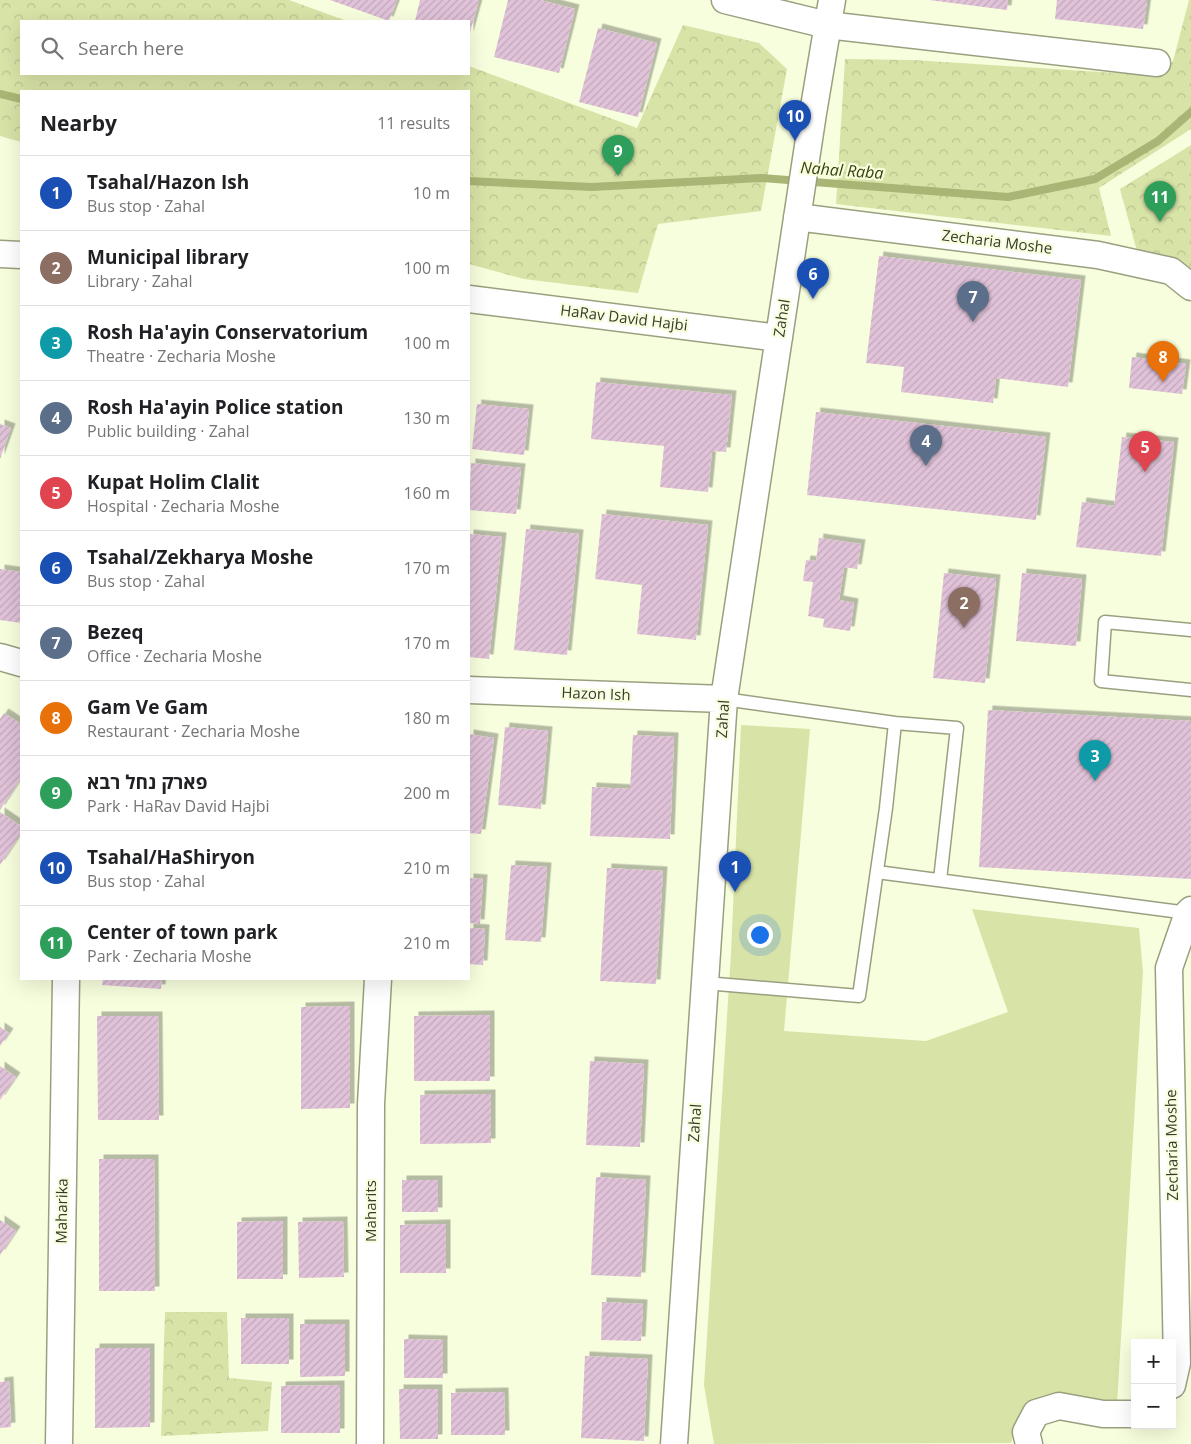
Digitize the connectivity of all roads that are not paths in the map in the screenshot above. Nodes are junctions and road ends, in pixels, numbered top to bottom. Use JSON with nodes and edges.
{"nodes":[{"id":1,"x":725,"y":0,"type":"edge"},
{"id":2,"x":832,"y":0,"type":"edge"},
{"id":3,"x":827,"y":25,"type":"junction"},
{"id":4,"x":1158,"y":63,"type":"dead end"},
{"id":5,"x":797,"y":217,"type":"junction"},
{"id":6,"x":0,"y":254,"type":"edge"},
{"id":7,"x":20,"y":255,"type":"edge"},
{"id":8,"x":1191,"y":287,"type":"edge"},
{"id":9,"x":470,"y":299,"type":"edge"},
{"id":10,"x":778,"y":338,"type":"junction"},
{"id":11,"x":1191,"y":630,"type":"edge"},
{"id":12,"x":0,"y":657,"type":"edge"},
{"id":13,"x":20,"y":663,"type":"edge"},
{"id":14,"x":470,"y":690,"type":"edge"},
{"id":15,"x":1191,"y":690,"type":"edge"},
{"id":16,"x":724,"y":699,"type":"junction"},
{"id":17,"x":895,"y":723,"type":"junction"},
{"id":18,"x":877,"y":872,"type":"junction"},
{"id":19,"x":940,"y":880,"type":"junction"},
{"id":20,"x":1190,"y":912,"type":"edge"},
{"id":21,"x":66,"y":980,"type":"edge"},
{"id":22,"x":378,"y":980,"type":"edge"},
{"id":23,"x":704,"y":984,"type":"junction"},
{"id":24,"x":1172,"y":1384,"type":"edge"},
{"id":25,"x":1131,"y":1414,"type":"edge"},
{"id":26,"x":59,"y":1444,"type":"edge"},
{"id":27,"x":370,"y":1444,"type":"edge"},
{"id":28,"x":674,"y":1444,"type":"edge"},
{"id":29,"x":1030,"y":1444,"type":"edge"}],
"edges":[{"from":1,"to":3,"type":"street"},
{"from":2,"to":3,"type":"street","name":"Zahal"},
{"from":3,"to":4,"type":"street"},
{"from":3,"to":5,"type":"street","name":"Zahal"},
{"from":5,"to":8,"type":"street","name":"Zecharia Moshe"},
{"from":5,"to":10,"type":"street","name":"Zahal"},
{"from":6,"to":7,"type":"street"},
{"from":9,"to":10,"type":"street","name":"HaRav David Hajbi"},
{"from":10,"to":16,"type":"street","name":"Zahal"},
{"from":11,"to":15,"type":"lane"},
{"from":12,"to":13,"type":"street"},
{"from":14,"to":16,"type":"street","name":"Hazon Ish"},
{"from":16,"to":17,"type":"lane"},
{"from":16,"to":23,"type":"street","name":"Zahal"},
{"from":17,"to":18,"type":"lane"},
{"from":17,"to":19,"type":"lane"},
{"from":18,"to":19,"type":"lane"},
{"from":18,"to":23,"type":"lane"},
{"from":19,"to":20,"type":"lane"},
{"from":20,"to":24,"type":"street","name":"Zecharia Moshe"},
{"from":21,"to":26,"type":"street","name":"Maharika"},
{"from":22,"to":27,"type":"street","name":"Maharits"},
{"from":23,"to":28,"type":"street","name":"Zahal"},
{"from":25,"to":29,"type":"street"}]}
